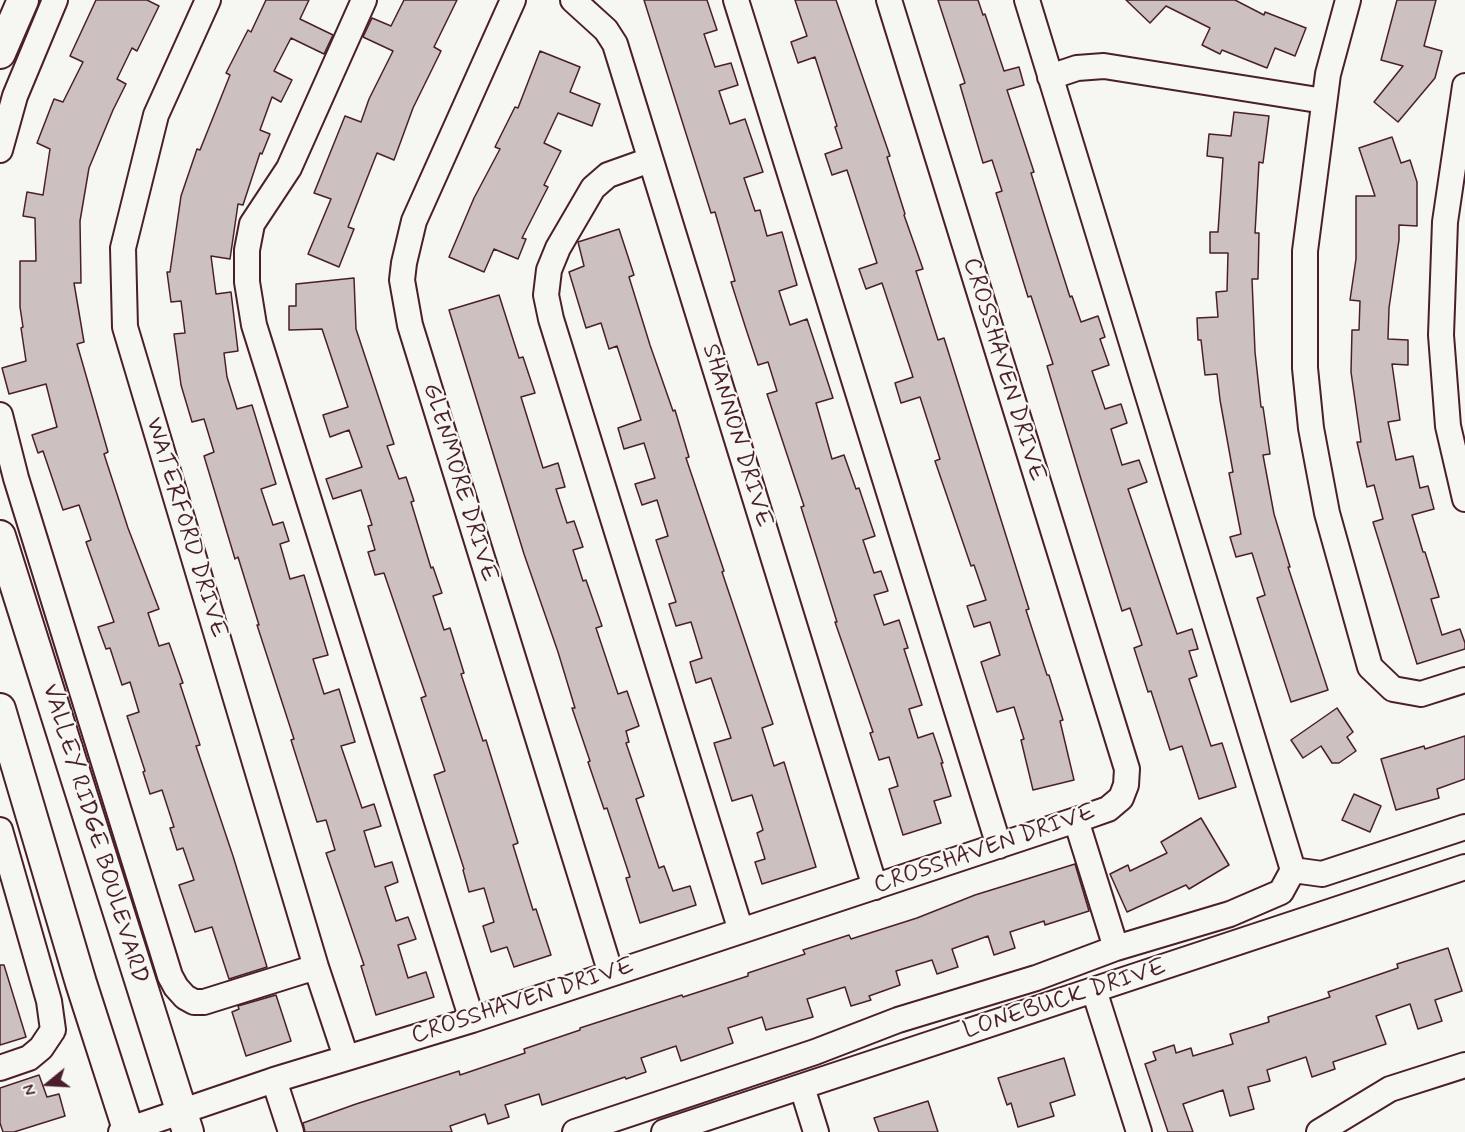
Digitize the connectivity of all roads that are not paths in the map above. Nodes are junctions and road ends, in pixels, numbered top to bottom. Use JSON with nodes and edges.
{"nodes":[{"id":1,"x":23,"y":0,"type":"edge"},
{"id":2,"x":55,"y":0,"type":"edge"},
{"id":3,"x":208,"y":0,"type":"edge"},
{"id":4,"x":363,"y":0,"type":"edge"},
{"id":5,"x":513,"y":0,"type":"edge"},
{"id":6,"x":573,"y":0,"type":"edge"},
{"id":7,"x":736,"y":0,"type":"edge"},
{"id":8,"x":889,"y":0,"type":"edge"},
{"id":9,"x":1027,"y":0,"type":"edge"},
{"id":10,"x":1348,"y":0,"type":"edge"},
{"id":11,"x":0,"y":53,"type":"edge"},
{"id":12,"x":1050,"y":77,"type":"junction"},
{"id":13,"x":1465,"y":86,"type":"edge"},
{"id":14,"x":1324,"y":101,"type":"junction"},
{"id":15,"x":0,"y":150,"type":"edge"},
{"id":16,"x":650,"y":159,"type":"junction"},
{"id":17,"x":0,"y":415,"type":"edge"},
{"id":18,"x":1465,"y":499,"type":"edge"},
{"id":19,"x":0,"y":536,"type":"edge"},
{"id":20,"x":1465,"y":680,"type":"edge"},
{"id":21,"x":0,"y":709,"type":"edge"},
{"id":22,"x":1076,"y":820,"type":"junction"},
{"id":23,"x":1465,"y":827,"type":"edge"},
{"id":24,"x":0,"y":830,"type":"edge"},
{"id":25,"x":999,"y":846,"type":"junction"},
{"id":26,"x":1465,"y":867,"type":"edge"},
{"id":27,"x":1293,"y":870,"type":"junction"},
{"id":28,"x":875,"y":887,"type":"junction"},
{"id":29,"x":741,"y":931,"type":"junction"},
{"id":30,"x":1116,"y":948,"type":"junction"},
{"id":31,"x":316,"y":967,"type":"junction"},
{"id":32,"x":610,"y":974,"type":"junction"},
{"id":33,"x":1094,"y":990,"type":"junction"},
{"id":34,"x":472,"y":1020,"type":"junction"},
{"id":35,"x":346,"y":1057,"type":"junction"},
{"id":36,"x":1465,"y":1065,"type":"edge"},
{"id":37,"x":0,"y":1068,"type":"edge"},
{"id":38,"x":274,"y":1080,"type":"junction"},
{"id":39,"x":802,"y":1087,"type":"junction"},
{"id":40,"x":184,"y":1121,"type":"edge"},
{"id":41,"x":126,"y":1131,"type":"edge"},
{"id":42,"x":291,"y":1132,"type":"edge"},
{"id":43,"x":575,"y":1132,"type":"edge"},
{"id":44,"x":664,"y":1132,"type":"edge"},
{"id":45,"x":816,"y":1132,"type":"edge"},
{"id":46,"x":1140,"y":1132,"type":"edge"},
{"id":47,"x":1319,"y":1132,"type":"edge"}],
"edges":[{"from":1,"to":11,"type":"main road"},
{"from":2,"to":15,"type":"street"},
{"from":3,"to":31,"type":"street","name":"WATERFORD DRIVE"},
{"from":4,"to":34,"type":"street"},
{"from":5,"to":32,"type":"street","name":"GLENMORE DRIVE"},
{"from":6,"to":16,"type":"street","name":"SHANNON DRIVE"},
{"from":7,"to":25,"type":"street"},
{"from":8,"to":22,"type":"street","name":"CROSSHAVEN DRIVE"},
{"from":9,"to":12,"type":"street"},
{"from":10,"to":14,"type":"street"},
{"from":12,"to":14,"type":"street"},
{"from":12,"to":27,"type":"street"},
{"from":13,"to":18,"type":"street"},
{"from":14,"to":20,"type":"street"},
{"from":16,"to":28,"type":"street","name":"SHANNON DRIVE"},
{"from":16,"to":29,"type":"street"},
{"from":17,"to":31,"type":"street"},
{"from":19,"to":40,"type":"main road","name":"VALLEY RIDGE BOULEVARD"},
{"from":21,"to":41,"type":"main road"},
{"from":22,"to":25,"type":"street","name":"CROSSHAVEN DRIVE"},
{"from":22,"to":30,"type":"street"},
{"from":23,"to":27,"type":"street"},
{"from":24,"to":37,"type":"street"},
{"from":25,"to":28,"type":"street","name":"CROSSHAVEN DRIVE"},
{"from":26,"to":33,"type":"street","name":"LONEBUCK DRIVE"},
{"from":27,"to":30,"type":"street"},
{"from":28,"to":29,"type":"street","name":"CROSSHAVEN DRIVE"},
{"from":29,"to":32,"type":"street","name":"CROSSHAVEN DRIVE"},
{"from":30,"to":43,"type":"street"},
{"from":31,"to":35,"type":"street","name":"WATERFORD DRIVE"},
{"from":32,"to":34,"type":"street","name":"CROSSHAVEN DRIVE"},
{"from":33,"to":39,"type":"street","name":"LONEBUCK DRIVE"},
{"from":33,"to":46,"type":"street"},
{"from":34,"to":35,"type":"street","name":"CROSSHAVEN DRIVE"},
{"from":35,"to":38,"type":"street","name":"CROSSHAVEN DRIVE"},
{"from":36,"to":47,"type":"street"},
{"from":38,"to":40,"type":"street","name":"CROSSHAVEN DRIVE"},
{"from":38,"to":42,"type":"street"},
{"from":39,"to":44,"type":"street","name":"LONEBUCK DRIVE"},
{"from":39,"to":45,"type":"street"},
{"from":40,"to":41,"type":"street","name":"CROSSHAVEN DRIVE"}]}
